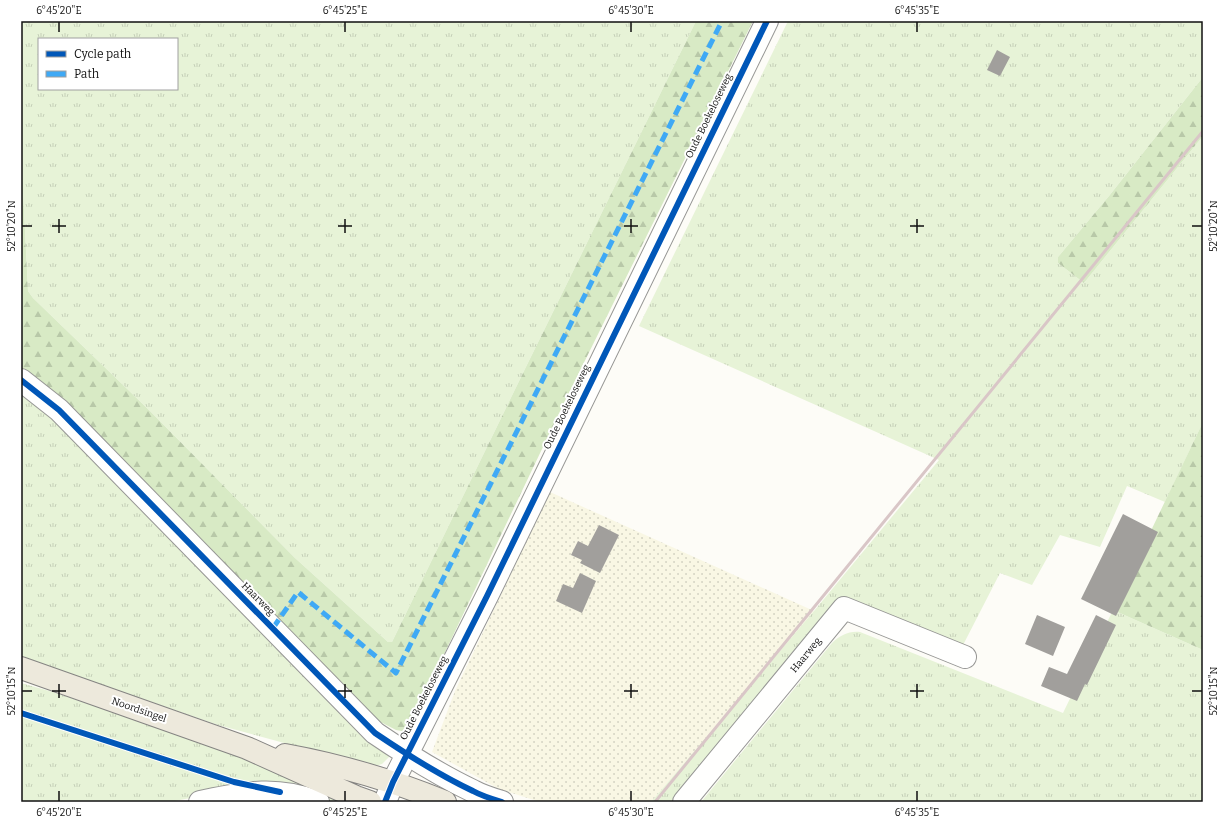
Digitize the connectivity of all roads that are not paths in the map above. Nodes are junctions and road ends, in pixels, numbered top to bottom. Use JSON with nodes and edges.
{"nodes":[{"id":1,"x":767,"y":21,"type":"edge"},
{"id":2,"x":21,"y":380,"type":"edge"},
{"id":3,"x":965,"y":657,"type":"dead end"},
{"id":4,"x":24,"y":671,"type":"edge"},
{"id":5,"x":247,"y":748,"type":"junction"},
{"id":6,"x":407,"y":755,"type":"junction"},
{"id":7,"x":393,"y":782,"type":"junction"},
{"id":8,"x":200,"y":802,"type":"edge"},
{"id":9,"x":318,"y":802,"type":"edge"},
{"id":10,"x":370,"y":802,"type":"edge"},
{"id":11,"x":385,"y":802,"type":"edge"},
{"id":12,"x":445,"y":802,"type":"edge"},
{"id":13,"x":502,"y":802,"type":"edge"},
{"id":14,"x":684,"y":802,"type":"edge"}],
"edges":[{"from":1,"to":6,"type":"street","name":"Oude Boekeloseweg"},
{"from":2,"to":6,"type":"street","name":"Haarweg"},
{"from":3,"to":14,"type":"street","name":"Haarweg"},
{"from":4,"to":5,"type":"main road","name":"Noordsingel"},
{"from":5,"to":7,"type":"main road","name":"Noordsingel"},
{"from":5,"to":10,"type":"main road","name":"Noordsingel"},
{"from":6,"to":7,"type":"street","name":"Oude Boekeloseweg"},
{"from":6,"to":13,"type":"street","name":"Haarweg"},
{"from":7,"to":11,"type":"street","name":"Oude Boekeloseweg"},
{"from":7,"to":12,"type":"main road","name":"Noordsingel"},
{"from":8,"to":9,"type":"street"}]}
